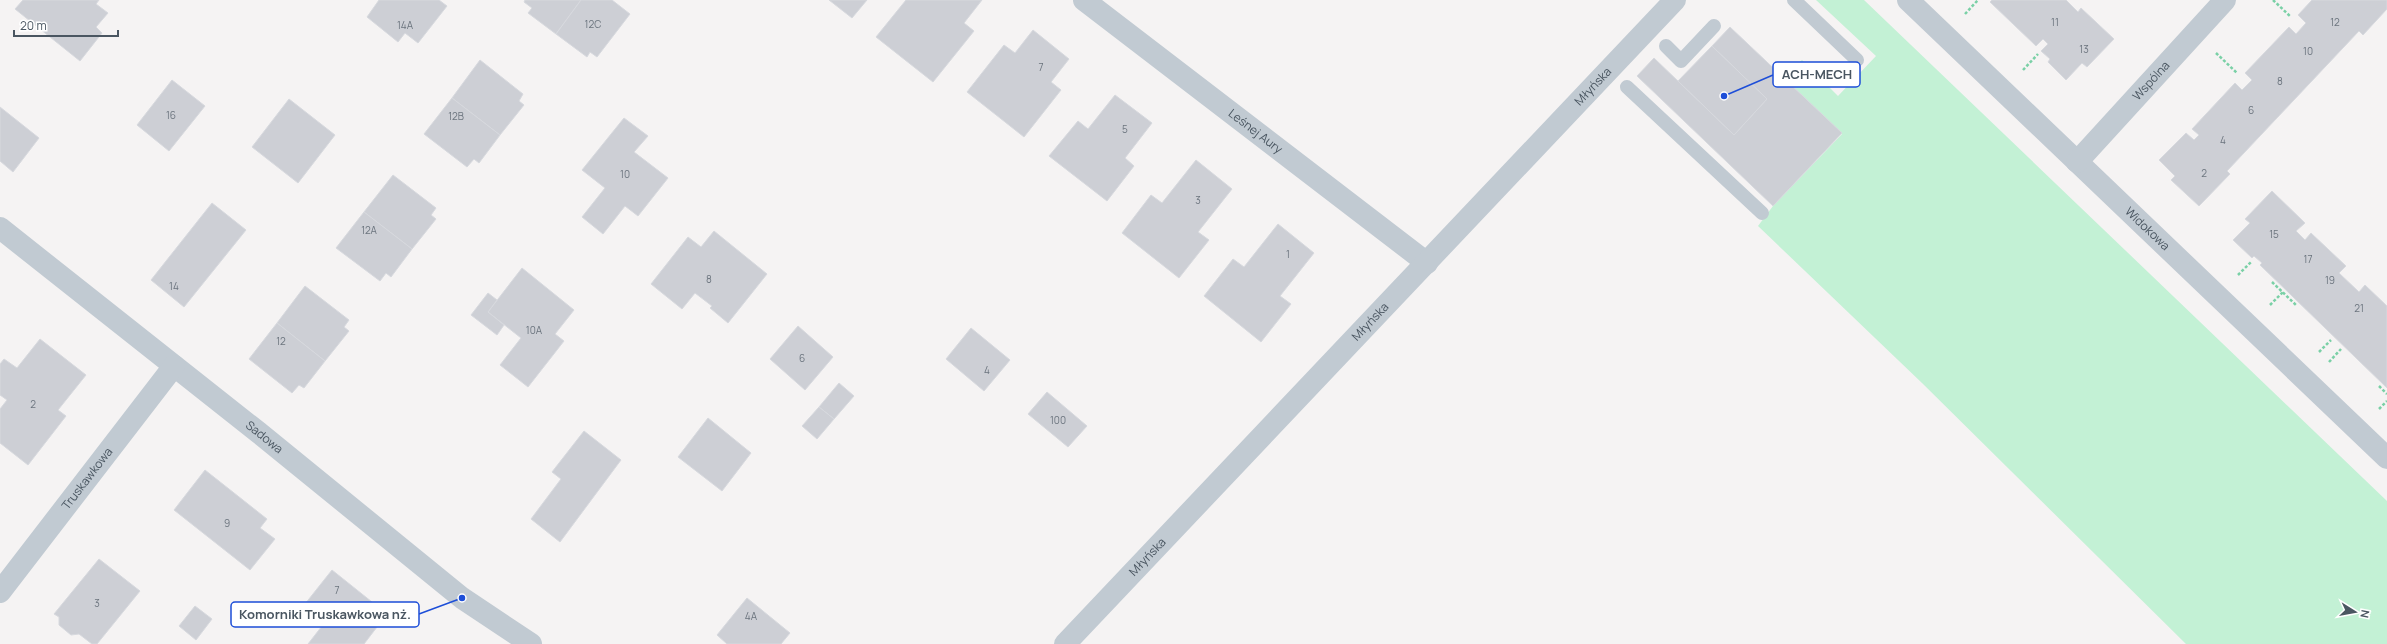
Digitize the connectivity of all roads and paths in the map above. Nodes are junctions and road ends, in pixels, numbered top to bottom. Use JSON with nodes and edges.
{"nodes":[{"id":1,"x":1084,"y":0,"type":"edge"},
{"id":2,"x":1675,"y":0,"type":"edge"},
{"id":3,"x":1794,"y":0,"type":"edge"},
{"id":4,"x":1908,"y":0,"type":"edge"},
{"id":5,"x":1978,"y":0,"type":"edge"},
{"id":6,"x":2225,"y":0,"type":"edge"},
{"id":7,"x":2273,"y":0,"type":"edge"},
{"id":8,"x":1963,"y":16,"type":"dead end"},
{"id":9,"x":2291,"y":17,"type":"dead end"},
{"id":10,"x":1714,"y":26,"type":"dead end"},
{"id":11,"x":1666,"y":46,"type":"dead end"},
{"id":12,"x":2038,"y":54,"type":"dead end"},
{"id":13,"x":2218,"y":54,"type":"dead end"},
{"id":14,"x":1857,"y":60,"type":"dead end"},
{"id":15,"x":2020,"y":73,"type":"dead end"},
{"id":16,"x":2237,"y":73,"type":"dead end"},
{"id":17,"x":1627,"y":86,"type":"dead end"},
{"id":18,"x":2077,"y":162,"type":"junction"},
{"id":19,"x":1762,"y":213,"type":"dead end"},
{"id":20,"x":0,"y":228,"type":"edge"},
{"id":21,"x":2252,"y":261,"type":"dead end"},
{"id":22,"x":1427,"y":263,"type":"junction"},
{"id":23,"x":2234,"y":279,"type":"dead end"},
{"id":24,"x":2272,"y":282,"type":"dead end"},
{"id":25,"x":2283,"y":292,"type":"junction"},
{"id":26,"x":2297,"y":306,"type":"dead end"},
{"id":27,"x":2267,"y":309,"type":"dead end"},
{"id":28,"x":2331,"y":340,"type":"dead end"},
{"id":29,"x":2341,"y":349,"type":"dead end"},
{"id":30,"x":2316,"y":356,"type":"dead end"},
{"id":31,"x":2326,"y":365,"type":"dead end"},
{"id":32,"x":174,"y":366,"type":"junction"},
{"id":33,"x":2379,"y":386,"type":"dead end"},
{"id":34,"x":2387,"y":394,"type":"edge"},
{"id":35,"x":2387,"y":458,"type":"edge"},
{"id":36,"x":0,"y":592,"type":"edge"},
{"id":37,"x":531,"y":644,"type":"edge"},
{"id":38,"x":1065,"y":644,"type":"edge"}],
"edges":[{"from":1,"to":22,"type":"street","name":"Leśnej Aury"},
{"from":2,"to":22,"type":"street","name":"Młyńska"},
{"from":3,"to":14,"type":"lane"},
{"from":4,"to":18,"type":"street","name":"Widokowa"},
{"from":5,"to":8,"type":"path"},
{"from":6,"to":18,"type":"street","name":"Wspólna"},
{"from":7,"to":9,"type":"path"},
{"from":10,"to":11,"type":"lane"},
{"from":12,"to":15,"type":"path"},
{"from":13,"to":16,"type":"path"},
{"from":17,"to":19,"type":"lane"},
{"from":18,"to":35,"type":"street","name":"Widokowa"},
{"from":20,"to":32,"type":"street","name":"Sadowa"},
{"from":21,"to":23,"type":"path"},
{"from":22,"to":38,"type":"street","name":"Młyńska"},
{"from":24,"to":25,"type":"path"},
{"from":25,"to":26,"type":"path"},
{"from":25,"to":27,"type":"path"},
{"from":28,"to":30,"type":"path"},
{"from":29,"to":31,"type":"path"},
{"from":32,"to":36,"type":"street","name":"Truskawkowa"},
{"from":32,"to":37,"type":"street","name":"Sadowa"},
{"from":33,"to":34,"type":"path"}]}
